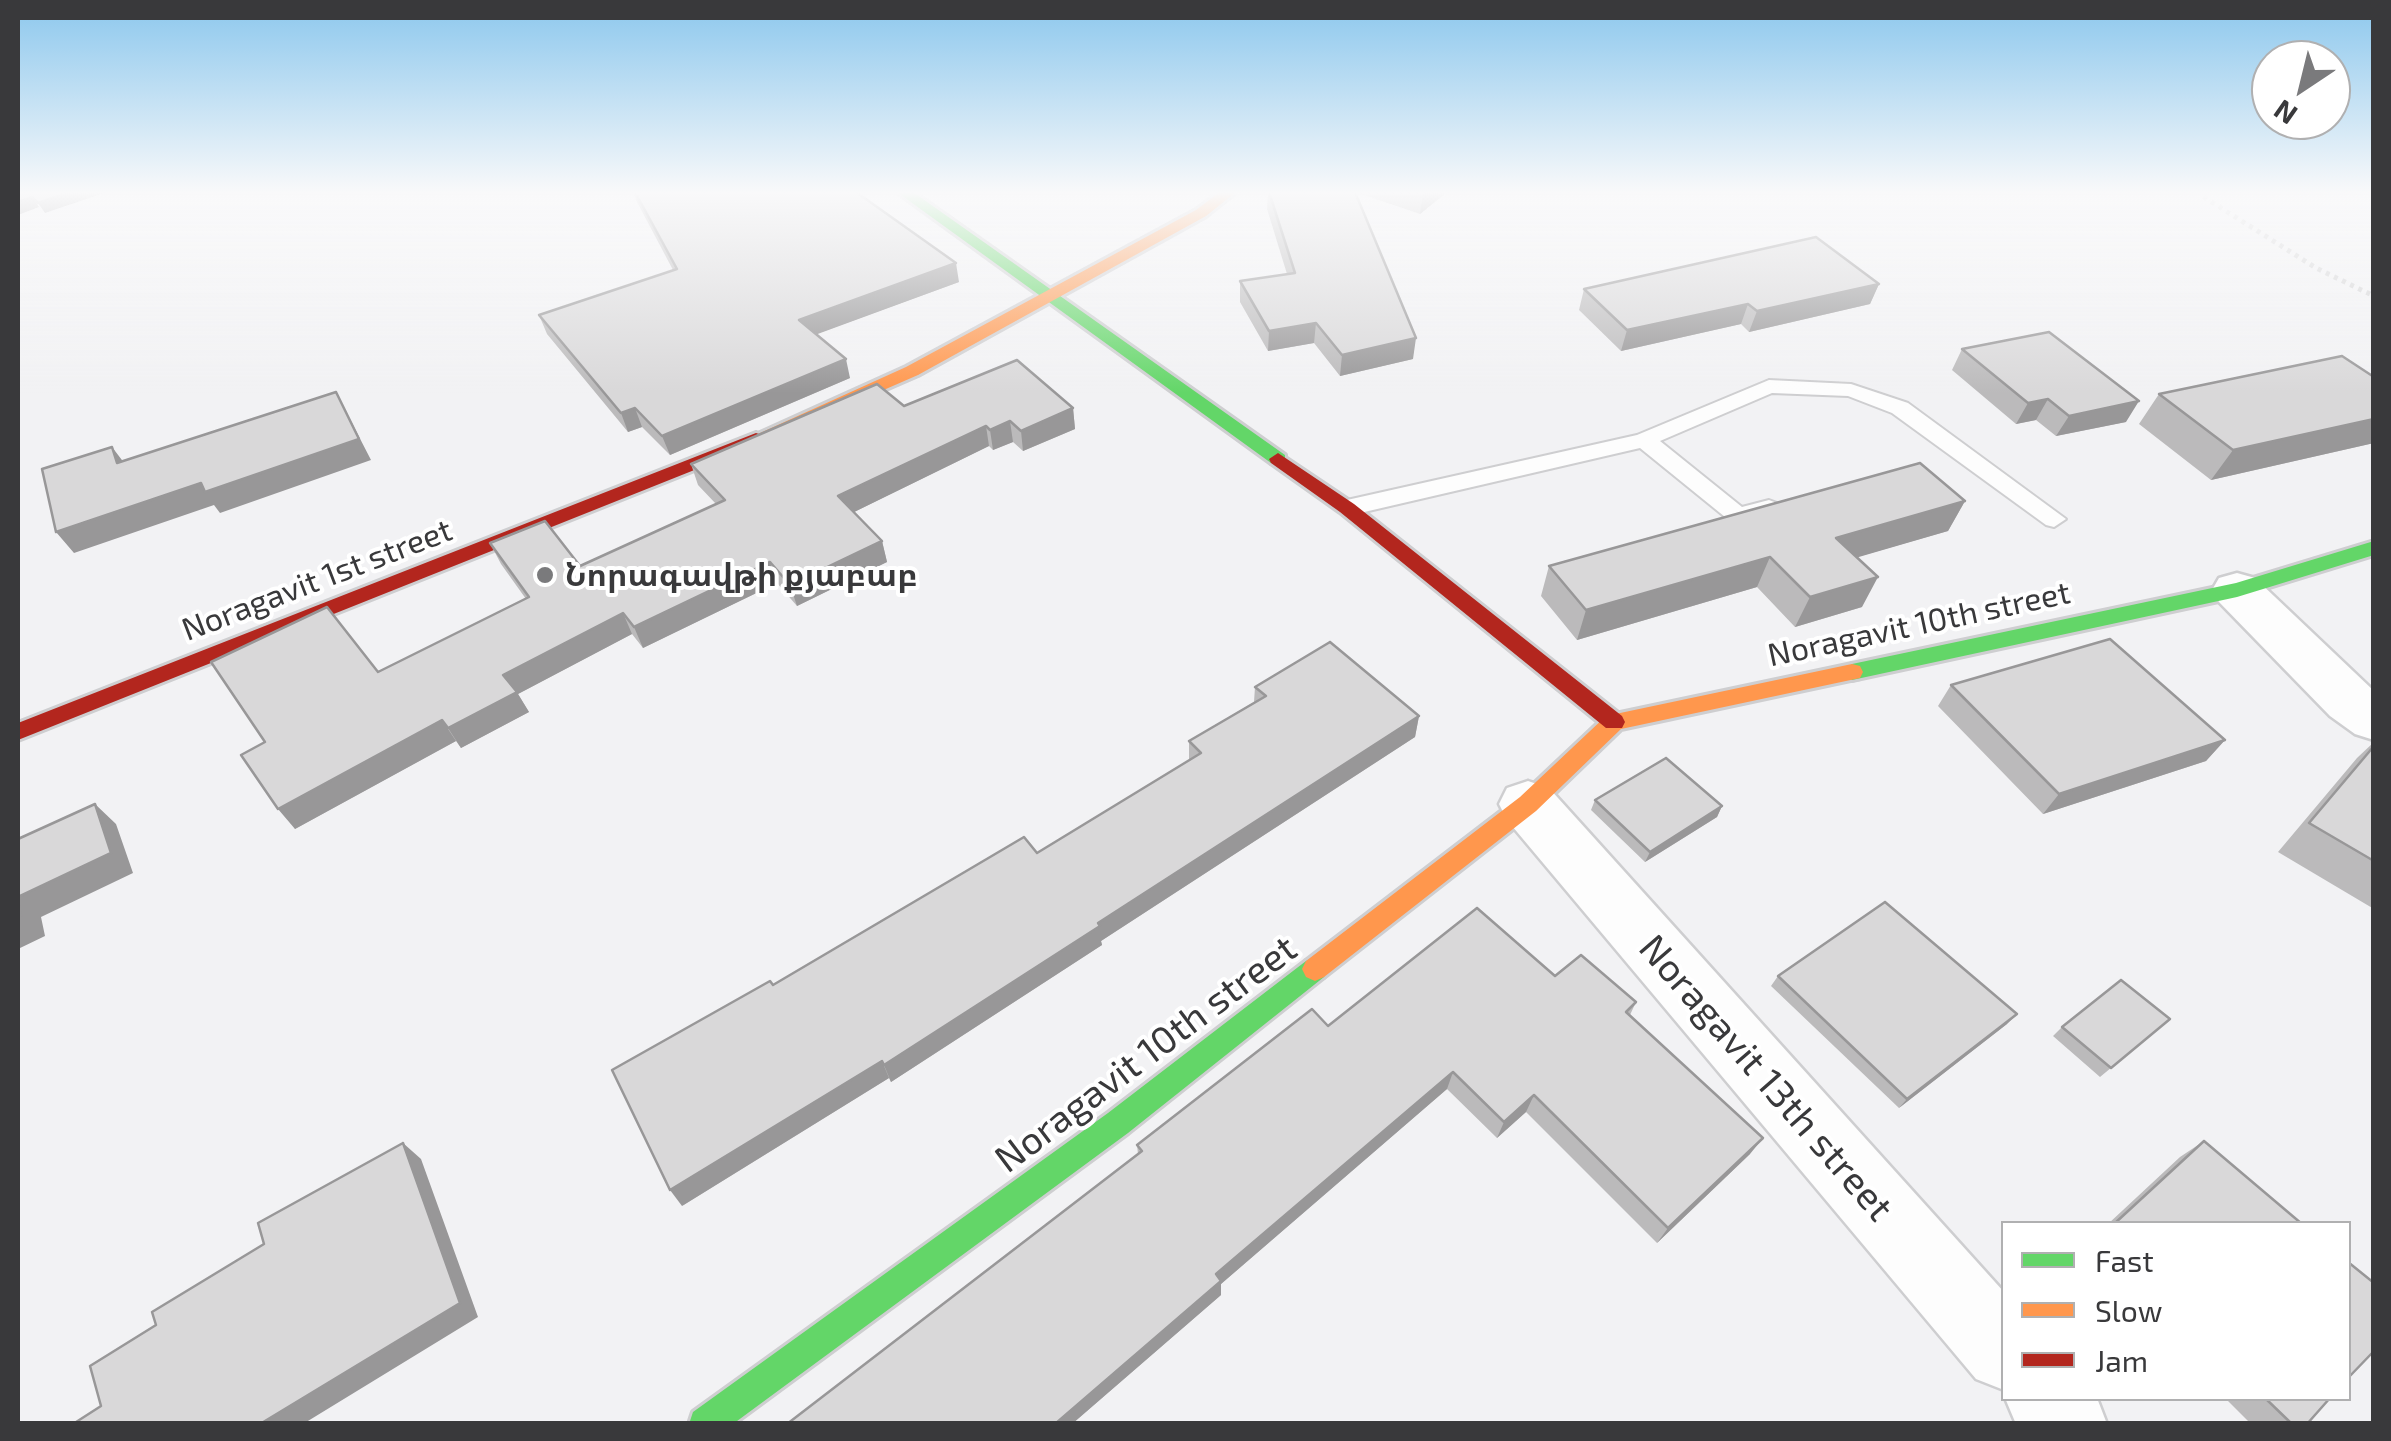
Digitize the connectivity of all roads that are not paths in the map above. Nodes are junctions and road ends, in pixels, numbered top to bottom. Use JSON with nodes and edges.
{"nodes":[{"id":1,"x":999,"y":259,"type":"edge"},
{"id":2,"x":1120,"y":259,"type":"edge"},
{"id":3,"x":1053,"y":297,"type":"junction"},
{"id":4,"x":1644,"y":440,"type":"junction"},
{"id":5,"x":1795,"y":502,"type":"edge"},
{"id":6,"x":1347,"y":508,"type":"junction"},
{"id":7,"x":2054,"y":519,"type":"dead end"},
{"id":8,"x":2374,"y":548,"type":"edge"},
{"id":9,"x":2237,"y":590,"type":"junction"},
{"id":10,"x":2374,"y":719,"type":"edge"},
{"id":11,"x":1614,"y":722,"type":"junction"},
{"id":12,"x":18,"y":732,"type":"edge"},
{"id":13,"x":1528,"y":804,"type":"junction"},
{"id":14,"x":2001,"y":1348,"type":"edge"},
{"id":15,"x":2048,"y":1401,"type":"edge"},
{"id":16,"x":705,"y":1424,"type":"edge"},
{"id":17,"x":2067,"y":1424,"type":"edge"}],
"edges":[{"from":1,"to":3,"type":"street"},
{"from":2,"to":3,"type":"street","name":"Noragavit 1st street"},
{"from":3,"to":6,"type":"street"},
{"from":3,"to":12,"type":"street","name":"Noragavit 1st street"},
{"from":4,"to":5,"type":"lane"},
{"from":4,"to":6,"type":"lane"},
{"from":4,"to":7,"type":"lane"},
{"from":6,"to":11,"type":"street"},
{"from":8,"to":9,"type":"street","name":"Noragavit 10th street"},
{"from":9,"to":10,"type":"street"},
{"from":9,"to":11,"type":"street","name":"Noragavit 10th street"},
{"from":11,"to":13,"type":"street","name":"Noragavit 10th street"},
{"from":13,"to":14,"type":"street","name":"Noragavit 13th street"},
{"from":13,"to":16,"type":"street","name":"Noragavit 10th street"},
{"from":15,"to":17,"type":"street"}]}
